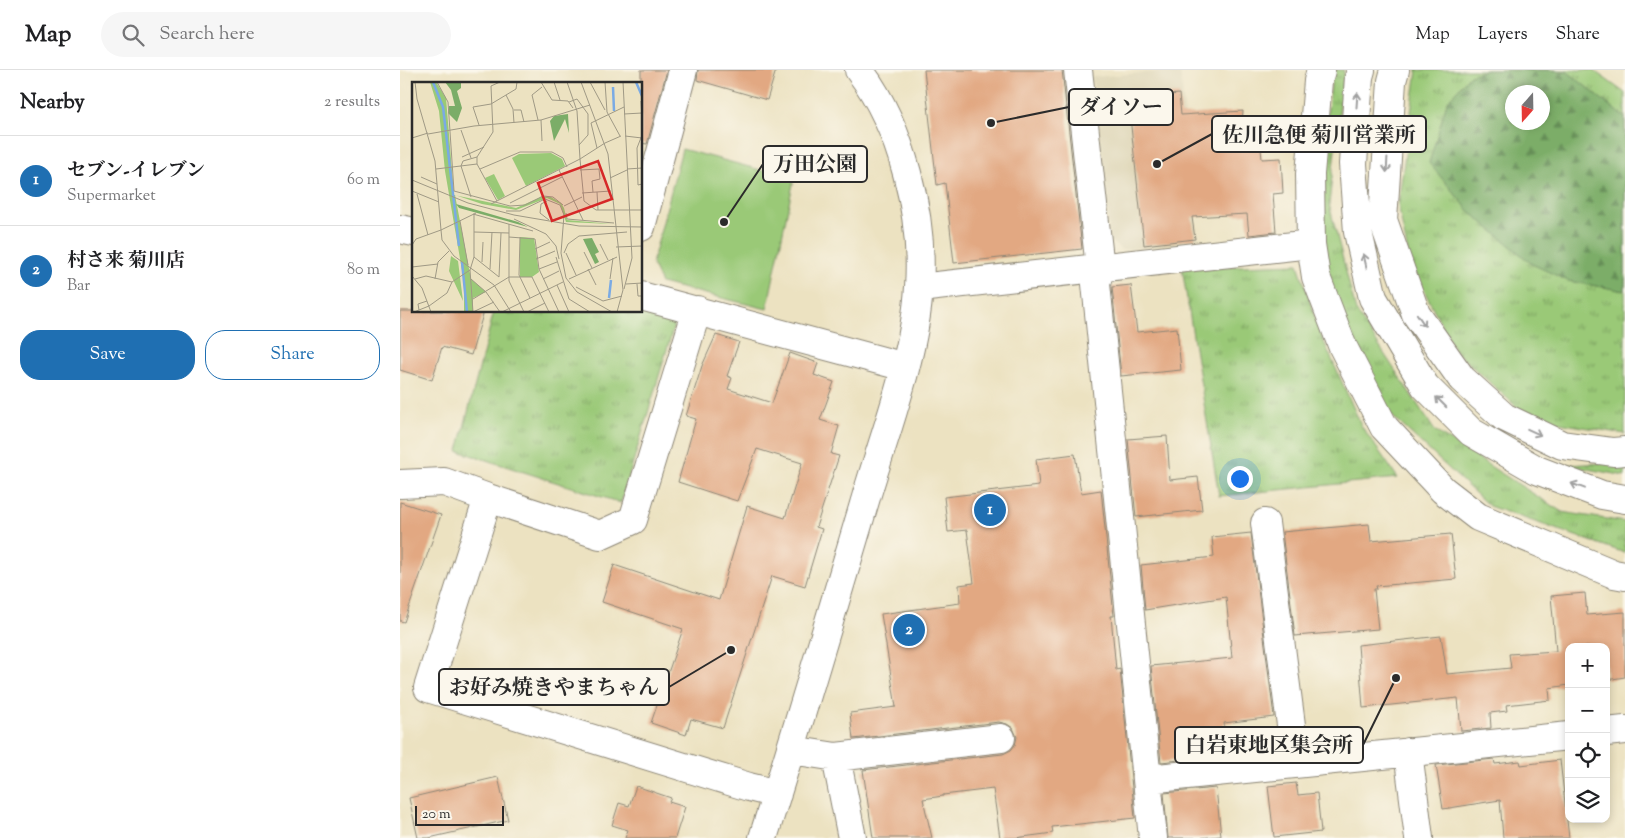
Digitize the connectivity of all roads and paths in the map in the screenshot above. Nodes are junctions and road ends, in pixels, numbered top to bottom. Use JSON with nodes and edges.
{"nodes":[{"id":1,"x":683,"y":70,"type":"edge"},
{"id":2,"x":858,"y":70,"type":"edge"},
{"id":3,"x":1078,"y":70,"type":"edge"},
{"id":4,"x":1321,"y":70,"type":"edge"},
{"id":5,"x":1361,"y":70,"type":"edge"},
{"id":6,"x":1395,"y":70,"type":"edge"},
{"id":7,"x":642,"y":223,"type":"edge"},
{"id":8,"x":1311,"y":244,"type":"junction"},
{"id":9,"x":1100,"y":268,"type":"junction"},
{"id":10,"x":919,"y":288,"type":"junction"},
{"id":11,"x":642,"y":296,"type":"edge"},
{"id":12,"x":697,"y":310,"type":"junction"},
{"id":13,"x":905,"y":368,"type":"junction"},
{"id":14,"x":1625,"y":451,"type":"edge"},
{"id":15,"x":400,"y":484,"type":"edge"},
{"id":16,"x":488,"y":498,"type":"junction"},
{"id":17,"x":1625,"y":499,"type":"edge"},
{"id":18,"x":1265,"y":524,"type":"dead end"},
{"id":19,"x":1625,"y":576,"type":"edge"},
{"id":20,"x":1625,"y":730,"type":"edge"},
{"id":21,"x":1610,"y":732,"type":"edge"},
{"id":22,"x":1565,"y":736,"type":"edge"},
{"id":23,"x":1001,"y":738,"type":"dead end"},
{"id":24,"x":791,"y":750,"type":"junction"},
{"id":25,"x":1408,"y":752,"type":"junction"},
{"id":26,"x":836,"y":757,"type":"junction"},
{"id":27,"x":1296,"y":764,"type":"junction"},
{"id":28,"x":1148,"y":779,"type":"junction"},
{"id":29,"x":777,"y":794,"type":"junction"},
{"id":30,"x":763,"y":838,"type":"edge"},
{"id":31,"x":852,"y":838,"type":"edge"},
{"id":32,"x":1153,"y":838,"type":"edge"},
{"id":33,"x":1420,"y":838,"type":"edge"}],
"edges":[{"from":1,"to":7,"type":"main road"},
{"from":2,"to":10,"type":"main road"},
{"from":3,"to":9,"type":"main road"},
{"from":4,"to":8,"type":"main road"},
{"from":17,"to":5,"type":"main road","one_way":true},
{"from":6,"to":14,"type":"main road","one_way":true},
{"from":8,"to":9,"type":"main road"},
{"from":8,"to":19,"type":"main road"},
{"from":9,"to":10,"type":"main road"},
{"from":9,"to":28,"type":"main road"},
{"from":10,"to":13,"type":"main road"},
{"from":11,"to":12,"type":"main road"},
{"from":12,"to":13,"type":"main road"},
{"from":12,"to":16,"type":"main road"},
{"from":13,"to":24,"type":"main road"},
{"from":15,"to":16,"type":"main road"},
{"from":16,"to":29,"type":"main road"},
{"from":18,"to":27,"type":"main road"},
{"from":20,"to":21,"type":"main road"},
{"from":22,"to":25,"type":"main road"},
{"from":23,"to":26,"type":"main road"},
{"from":24,"to":26,"type":"main road"},
{"from":24,"to":29,"type":"main road"},
{"from":25,"to":27,"type":"main road"},
{"from":25,"to":33,"type":"main road"},
{"from":26,"to":31,"type":"main road"},
{"from":27,"to":28,"type":"main road"},
{"from":28,"to":32,"type":"main road"},
{"from":29,"to":30,"type":"main road"}]}
